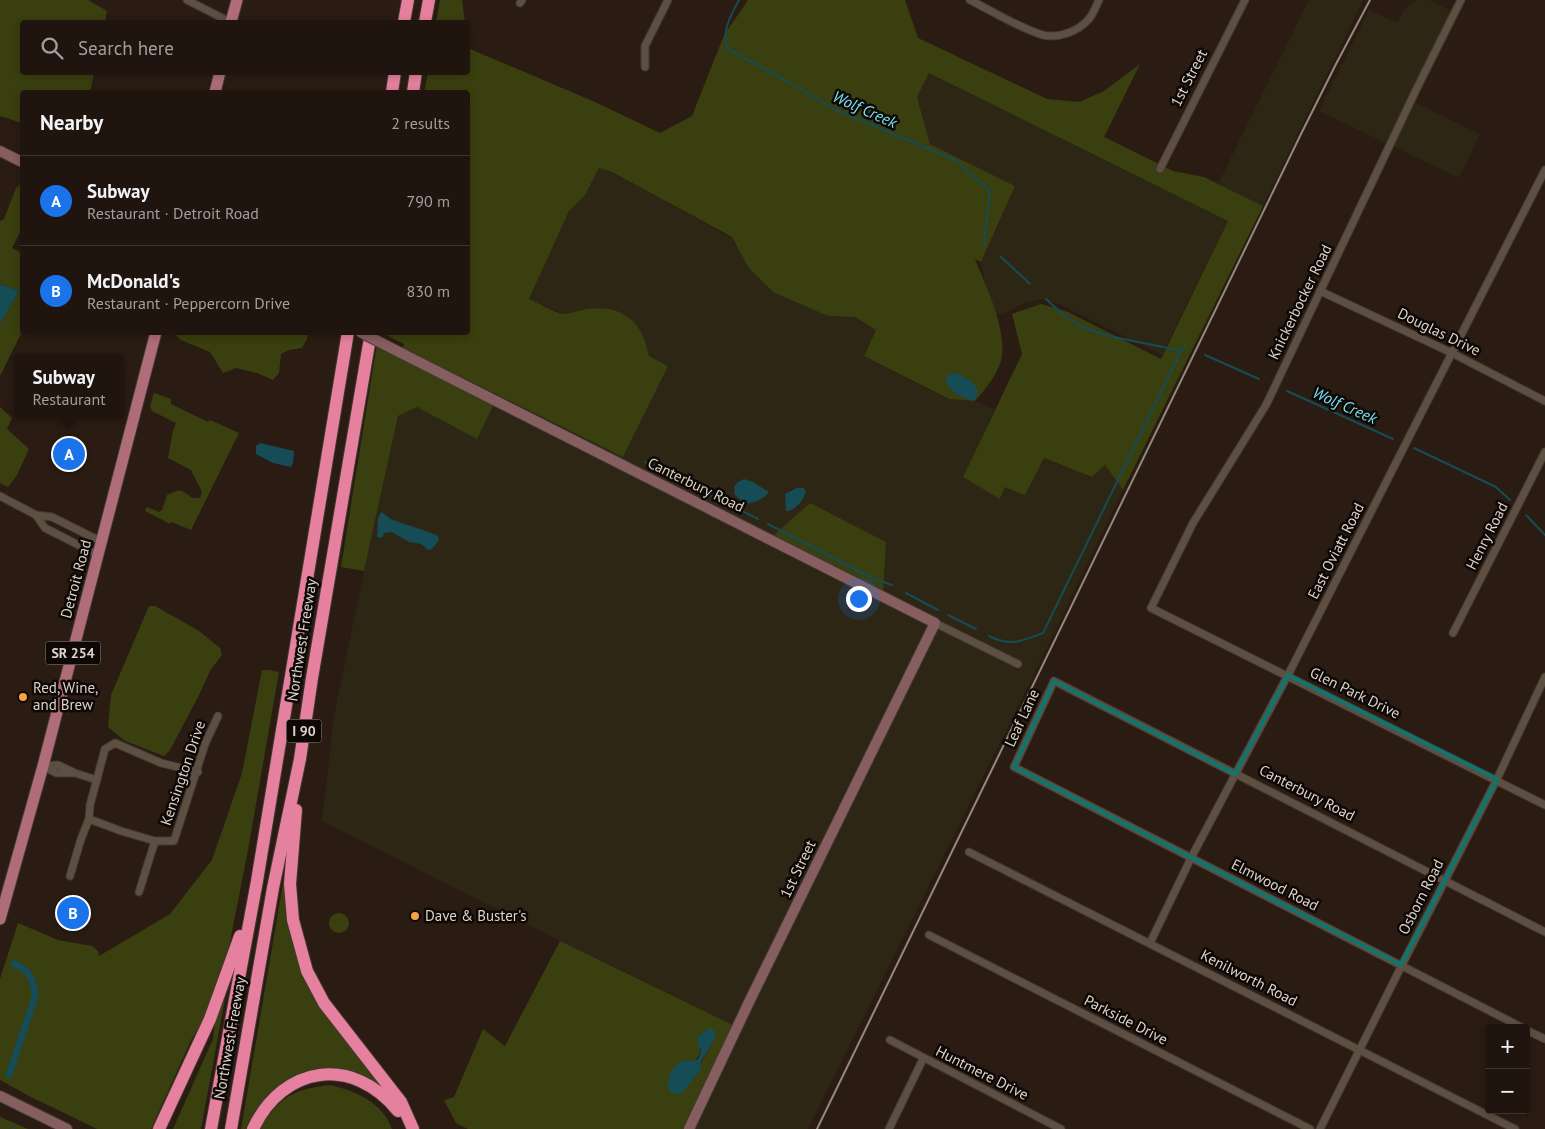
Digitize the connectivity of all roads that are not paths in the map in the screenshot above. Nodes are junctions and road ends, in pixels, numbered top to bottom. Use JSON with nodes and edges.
{"nodes":[{"id":1,"x":187,"y":0,"type":"edge"},
{"id":2,"x":237,"y":0,"type":"edge"},
{"id":3,"x":408,"y":0,"type":"edge"},
{"id":4,"x":428,"y":0,"type":"edge"},
{"id":5,"x":668,"y":0,"type":"edge"},
{"id":6,"x":970,"y":0,"type":"edge"},
{"id":7,"x":1099,"y":0,"type":"edge"},
{"id":8,"x":1245,"y":0,"type":"edge"},
{"id":9,"x":1461,"y":0,"type":"edge"},
{"id":10,"x":227,"y":20,"type":"edge"},
{"id":11,"x":232,"y":20,"type":"edge"},
{"id":12,"x":404,"y":20,"type":"edge"},
{"id":13,"x":425,"y":20,"type":"edge"},
{"id":14,"x":645,"y":67,"type":"dead end"},
{"id":15,"x":219,"y":75,"type":"edge"},
{"id":16,"x":395,"y":75,"type":"edge"},
{"id":17,"x":416,"y":75,"type":"edge"},
{"id":18,"x":216,"y":90,"type":"edge"},
{"id":19,"x":392,"y":90,"type":"edge"},
{"id":20,"x":413,"y":90,"type":"edge"},
{"id":21,"x":0,"y":150,"type":"edge"},
{"id":22,"x":20,"y":161,"type":"edge"},
{"id":23,"x":1160,"y":169,"type":"dead end"},
{"id":24,"x":1545,"y":170,"type":"edge"},
{"id":25,"x":1320,"y":291,"type":"junction"},
{"id":26,"x":155,"y":335,"type":"edge"},
{"id":27,"x":348,"y":335,"type":"edge"},
{"id":28,"x":366,"y":335,"type":"edge"},
{"id":29,"x":370,"y":335,"type":"edge"},
{"id":30,"x":1452,"y":352,"type":"junction"},
{"id":31,"x":1545,"y":401,"type":"edge"},
{"id":32,"x":1545,"y":452,"type":"edge"},
{"id":33,"x":0,"y":496,"type":"edge"},
{"id":34,"x":36,"y":515,"type":"junction"},
{"id":35,"x":102,"y":542,"type":"junction"},
{"id":36,"x":98,"y":555,"type":"junction"},
{"id":37,"x":1151,"y":608,"type":"joint"},
{"id":38,"x":935,"y":622,"type":"junction"},
{"id":39,"x":1453,"y":632,"type":"dead end"},
{"id":40,"x":1018,"y":664,"type":"dead end"},
{"id":41,"x":1288,"y":676,"type":"junction"},
{"id":42,"x":1545,"y":677,"type":"edge"},
{"id":43,"x":1054,"y":681,"type":"joint"},
{"id":44,"x":218,"y":716,"type":"dead end"},
{"id":45,"x":300,"y":758,"type":"junction"},
{"id":46,"x":43,"y":766,"type":"junction"},
{"id":47,"x":1014,"y":767,"type":"joint"},
{"id":48,"x":198,"y":772,"type":"junction"},
{"id":49,"x":1235,"y":774,"type":"junction"},
{"id":50,"x":1497,"y":779,"type":"junction"},
{"id":51,"x":97,"y":780,"type":"junction"},
{"id":52,"x":1545,"y":805,"type":"edge"},
{"id":53,"x":89,"y":819,"type":"junction"},
{"id":54,"x":155,"y":841,"type":"junction"},
{"id":55,"x":969,"y":852,"type":"dead end"},
{"id":56,"x":1191,"y":858,"type":"junction"},
{"id":57,"x":70,"y":876,"type":"dead end"},
{"id":58,"x":257,"y":881,"type":"junction"},
{"id":59,"x":1444,"y":881,"type":"junction"},
{"id":60,"x":138,"y":892,"type":"dead end"},
{"id":61,"x":0,"y":919,"type":"edge"},
{"id":62,"x":1545,"y":932,"type":"edge"},
{"id":63,"x":929,"y":934,"type":"dead end"},
{"id":64,"x":1150,"y":943,"type":"junction"},
{"id":65,"x":1401,"y":965,"type":"junction"},
{"id":66,"x":1515,"y":1024,"type":"edge"},
{"id":67,"x":1530,"y":1032,"type":"edge"},
{"id":68,"x":1545,"y":1039,"type":"edge"},
{"id":69,"x":890,"y":1040,"type":"dead end"},
{"id":70,"x":1360,"y":1049,"type":"junction"},
{"id":71,"x":923,"y":1059,"type":"junction"},
{"id":72,"x":0,"y":1096,"type":"edge"},
{"id":73,"x":67,"y":1129,"type":"edge"},
{"id":74,"x":159,"y":1129,"type":"edge"},
{"id":75,"x":211,"y":1129,"type":"edge"},
{"id":76,"x":231,"y":1129,"type":"edge"},
{"id":77,"x":253,"y":1129,"type":"edge"},
{"id":78,"x":406,"y":1129,"type":"edge"},
{"id":79,"x":413,"y":1129,"type":"edge"},
{"id":80,"x":689,"y":1129,"type":"edge"},
{"id":81,"x":890,"y":1129,"type":"edge"},
{"id":82,"x":1061,"y":1129,"type":"edge"},
{"id":83,"x":1310,"y":1129,"type":"edge"},
{"id":84,"x":1320,"y":1129,"type":"edge"},
{"id":85,"x":1515,"y":1129,"type":"edge"}],
"edges":[{"from":1,"to":10,"type":"street"},
{"from":2,"to":11,"type":"main road"},
{"from":3,"to":12,"type":"highway"},
{"from":4,"to":13,"type":"highway"},
{"from":5,"to":14,"type":"street"},
{"from":6,"to":7,"type":"street"},
{"from":8,"to":23,"type":"street","name":"1st Street"},
{"from":9,"to":25,"type":"street","name":"Knickerbocker Road"},
{"from":15,"to":18,"type":"main road"},
{"from":16,"to":19,"type":"highway"},
{"from":17,"to":20,"type":"highway"},
{"from":21,"to":22,"type":"street"},
{"from":24,"to":30,"type":"street","name":"East Oviatt Road"},
{"from":25,"to":30,"type":"street","name":"Douglas Drive"},
{"from":25,"to":37,"type":"street","name":"Knickerbocker Road"},
{"from":26,"to":35,"type":"main road","name":"Detroit Road","number":"SR 254"},
{"from":27,"to":58,"type":"highway","name":"Northwest Freeway","number":"I 90"},
{"from":28,"to":38,"type":"street","name":"Canterbury Road","bridge":true},
{"from":29,"to":45,"type":"highway","name":"Northwest Freeway","number":"I 90"},
{"from":30,"to":31,"type":"street","name":"Douglas Drive"},
{"from":30,"to":41,"type":"street","name":"East Oviatt Road"},
{"from":32,"to":39,"type":"street","name":"Henry Road"},
{"from":33,"to":34,"type":"street"},
{"from":34,"to":35,"type":"street"},
{"from":34,"to":36,"type":"street"},
{"from":35,"to":36,"type":"main road","name":"Detroit Road","number":"SR 254"},
{"from":36,"to":46,"type":"main road","name":"Detroit Road","number":"SR 254"},
{"from":37,"to":41,"type":"street","name":"Glen Park Drive"},
{"from":38,"to":40,"type":"street","name":"Canterbury Road"},
{"from":38,"to":80,"type":"street","name":"1st Street"},
{"from":41,"to":49,"type":"street","name":"East Oviatt Road"},
{"from":41,"to":50,"type":"street","name":"Glen Park Drive"},
{"from":42,"to":50,"type":"street","name":"Osborn Road"},
{"from":43,"to":47,"type":"street","name":"Leaf Lane"},
{"from":43,"to":49,"type":"street","name":"Canterbury Road"},
{"from":44,"to":48,"type":"street","name":"Kensington Drive"},
{"from":45,"to":76,"type":"highway","name":"Northwest Freeway","number":"I 90"},
{"from":45,"to":79,"type":"highway"},
{"from":46,"to":51,"type":"street"},
{"from":46,"to":61,"type":"main road","name":"Detroit Road","number":"SR 254"},
{"from":47,"to":56,"type":"street","name":"Elmwood Road"},
{"from":48,"to":51,"type":"street"},
{"from":48,"to":54,"type":"street","name":"Kensington Drive"},
{"from":49,"to":56,"type":"street","name":"East Oviatt Road"},
{"from":49,"to":59,"type":"street","name":"Canterbury Road"},
{"from":50,"to":52,"type":"street","name":"Glen Park Drive"},
{"from":50,"to":59,"type":"street","name":"Osborn Road"},
{"from":51,"to":53,"type":"street"},
{"from":53,"to":54,"type":"street","name":"Kensington Drive"},
{"from":53,"to":57,"type":"street"},
{"from":54,"to":60,"type":"street"},
{"from":55,"to":64,"type":"street","name":"Kenilworth Road"},
{"from":56,"to":64,"type":"street","name":"East Oviatt Road"},
{"from":56,"to":65,"type":"street","name":"Elmwood Road"},
{"from":58,"to":74,"type":"highway"},
{"from":58,"to":75,"type":"highway","name":"Northwest Freeway","number":"I 90"},
{"from":59,"to":62,"type":"street","name":"Canterbury Road"},
{"from":59,"to":65,"type":"street","name":"Osborn Road"},
{"from":63,"to":83,"type":"street","name":"Parkside Drive"},
{"from":64,"to":70,"type":"street","name":"Kenilworth Road"},
{"from":65,"to":66,"type":"street","name":"Elmwood Road"},
{"from":65,"to":70,"type":"street","name":"Osborn Road"},
{"from":67,"to":68,"type":"street"},
{"from":69,"to":71,"type":"street","name":"Huntmere Drive"},
{"from":70,"to":84,"type":"street","name":"Osborn Road"},
{"from":70,"to":85,"type":"street","name":"Kenilworth Road"},
{"from":71,"to":81,"type":"street"},
{"from":71,"to":82,"type":"street","name":"Huntmere Drive"},
{"from":72,"to":73,"type":"street"},
{"from":77,"to":78,"type":"highway"}]}
